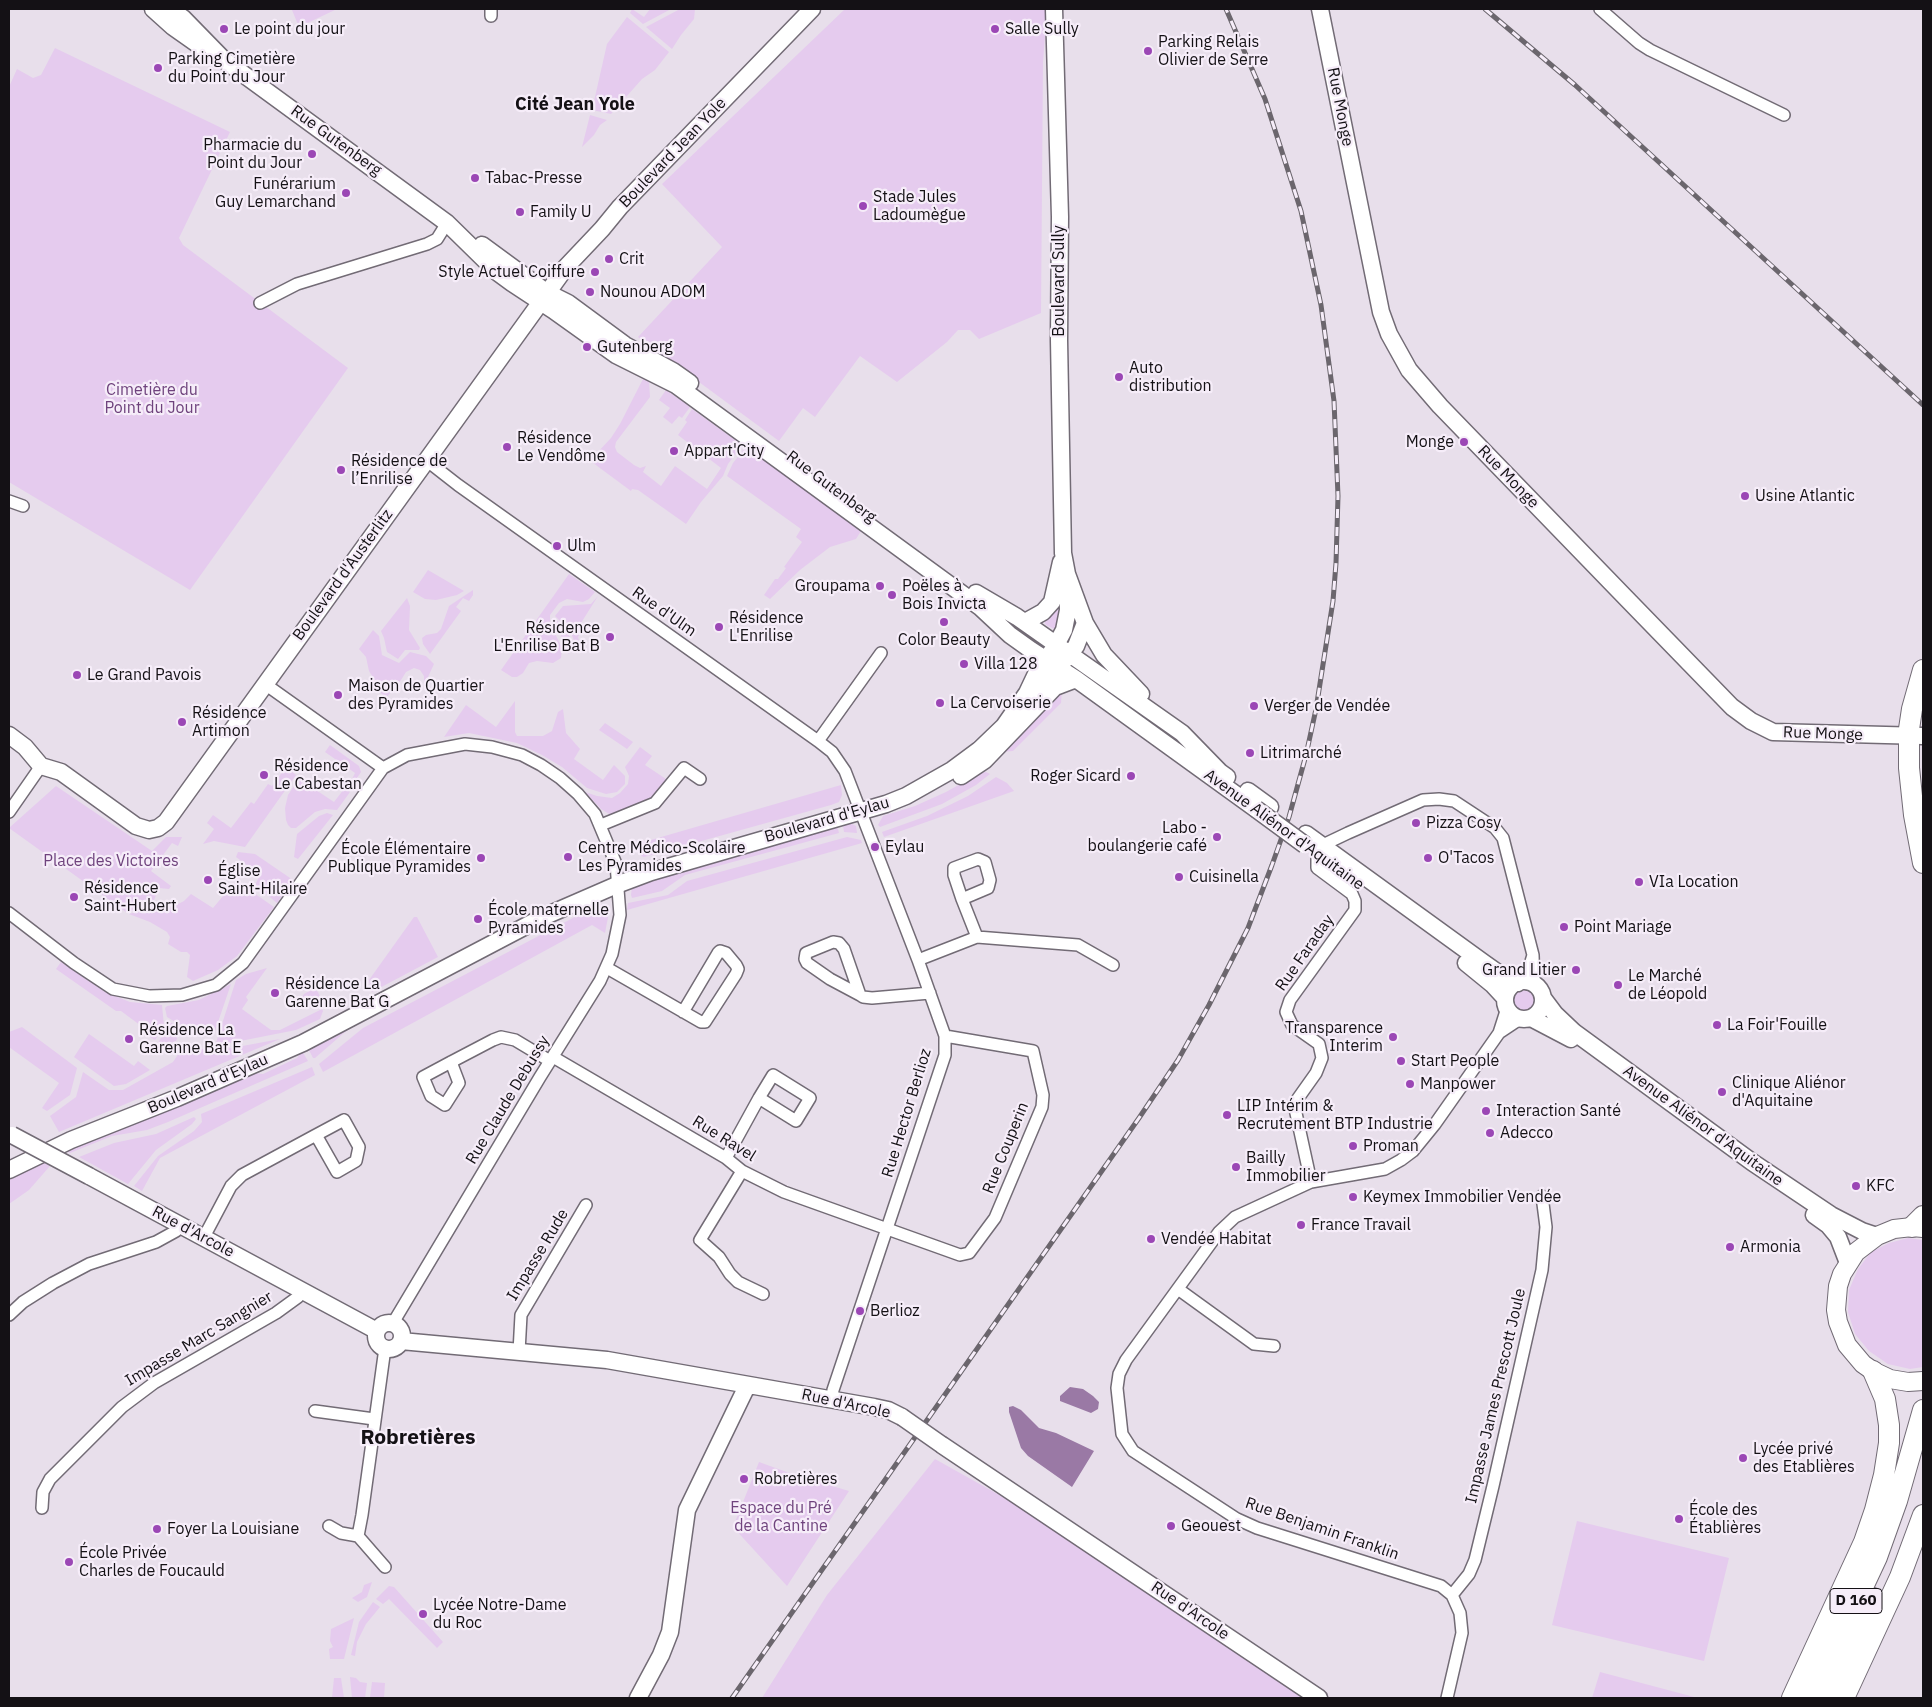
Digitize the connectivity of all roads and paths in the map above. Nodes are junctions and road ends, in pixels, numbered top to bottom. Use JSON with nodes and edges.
{"nodes":[{"id":1,"x":812,"y":9,"type":"edge"},
{"id":2,"x":1054,"y":9,"type":"edge"},
{"id":3,"x":1320,"y":9,"type":"edge"},
{"id":4,"x":1600,"y":9,"type":"edge"},
{"id":5,"x":157,"y":10,"type":"edge"},
{"id":6,"x":1784,"y":115,"type":"dead end"},
{"id":7,"x":448,"y":223,"type":"junction"},
{"id":8,"x":543,"y":297,"type":"junction"},
{"id":9,"x":260,"y":302,"type":"dead end"},
{"id":10,"x":426,"y":460,"type":"junction"},
{"id":11,"x":9,"y":501,"type":"edge"},
{"id":12,"x":23,"y":506,"type":"dead end"},
{"id":13,"x":1063,"y":553,"type":"junction"},
{"id":14,"x":1067,"y":574,"type":"junction"},
{"id":15,"x":1024,"y":622,"type":"junction"},
{"id":16,"x":1085,"y":623,"type":"junction"},
{"id":17,"x":881,"y":653,"type":"dead end"},
{"id":18,"x":1058,"y":656,"type":"junction"},
{"id":19,"x":1923,"y":670,"type":"edge"},
{"id":20,"x":1076,"y":678,"type":"junction"},
{"id":21,"x":265,"y":684,"type":"junction"},
{"id":22,"x":1028,"y":714,"type":"junction"},
{"id":23,"x":1182,"y":733,"type":"junction"},
{"id":24,"x":9,"y":735,"type":"edge"},
{"id":25,"x":1916,"y":736,"type":"edge"},
{"id":26,"x":818,"y":741,"type":"junction"},
{"id":27,"x":1203,"y":755,"type":"junction"},
{"id":28,"x":41,"y":766,"type":"junction"},
{"id":29,"x":383,"y":768,"type":"junction"},
{"id":30,"x":700,"y":779,"type":"dead end"},
{"id":31,"x":906,"y":796,"type":"junction"},
{"id":32,"x":1263,"y":808,"type":"junction"},
{"id":33,"x":860,"y":810,"type":"junction"},
{"id":34,"x":9,"y":812,"type":"edge"},
{"id":35,"x":601,"y":825,"type":"junction"},
{"id":36,"x":1313,"y":845,"type":"junction"},
{"id":37,"x":1923,"y":862,"type":"edge"},
{"id":38,"x":619,"y":884,"type":"junction"},
{"id":39,"x":962,"y":899,"type":"dead end"},
{"id":40,"x":9,"y":913,"type":"edge"},
{"id":41,"x":977,"y":937,"type":"junction"},
{"id":42,"x":918,"y":960,"type":"junction"},
{"id":43,"x":1113,"y":964,"type":"dead end"},
{"id":44,"x":607,"y":968,"type":"junction"},
{"id":45,"x":1529,"y":987,"type":"junction"},
{"id":46,"x":930,"y":993,"type":"junction"},
{"id":47,"x":860,"y":995,"type":"junction"},
{"id":48,"x":1516,"y":1011,"type":"junction"},
{"id":49,"x":683,"y":1012,"type":"junction"},
{"id":50,"x":945,"y":1036,"type":"junction"},
{"id":51,"x":552,"y":1059,"type":"junction"},
{"id":52,"x":451,"y":1062,"type":"dead end"},
{"id":53,"x":759,"y":1098,"type":"dead end"},
{"id":54,"x":10,"y":1134,"type":"edge"},
{"id":55,"x":316,"y":1135,"type":"junction"},
{"id":56,"x":726,"y":1158,"type":"junction"},
{"id":57,"x":9,"y":1170,"type":"edge"},
{"id":58,"x":742,"y":1171,"type":"junction"},
{"id":59,"x":1312,"y":1182,"type":"junction"},
{"id":60,"x":1542,"y":1196,"type":"dead end"},
{"id":61,"x":586,"y":1206,"type":"dead end"},
{"id":62,"x":1919,"y":1223,"type":"edge"},
{"id":63,"x":180,"y":1225,"type":"junction"},
{"id":64,"x":888,"y":1228,"type":"junction"},
{"id":65,"x":1877,"y":1236,"type":"junction"},
{"id":66,"x":204,"y":1237,"type":"junction"},
{"id":67,"x":1848,"y":1263,"type":"junction"},
{"id":68,"x":1178,"y":1289,"type":"junction"},
{"id":69,"x":302,"y":1290,"type":"junction"},
{"id":70,"x":762,"y":1294,"type":"dead end"},
{"id":71,"x":9,"y":1315,"type":"edge"},
{"id":72,"x":393,"y":1323,"type":"junction"},
{"id":73,"x":377,"y":1331,"type":"junction"},
{"id":74,"x":401,"y":1341,"type":"junction"},
{"id":75,"x":1274,"y":1346,"type":"dead end"},
{"id":76,"x":385,"y":1348,"type":"junction"},
{"id":77,"x":519,"y":1352,"type":"junction"},
{"id":78,"x":1873,"y":1371,"type":"junction"},
{"id":79,"x":1923,"y":1381,"type":"edge"},
{"id":80,"x":747,"y":1386,"type":"junction"},
{"id":81,"x":832,"y":1399,"type":"junction"},
{"id":82,"x":1923,"y":1410,"type":"edge"},
{"id":83,"x":315,"y":1411,"type":"dead end"},
{"id":84,"x":374,"y":1419,"type":"junction"},
{"id":85,"x":1923,"y":1460,"type":"edge"},
{"id":86,"x":1910,"y":1507,"type":"edge"},
{"id":87,"x":42,"y":1508,"type":"dead end"},
{"id":88,"x":329,"y":1526,"type":"dead end"},
{"id":89,"x":358,"y":1536,"type":"junction"},
{"id":90,"x":385,"y":1567,"type":"dead end"},
{"id":91,"x":1452,"y":1595,"type":"junction"},
{"id":92,"x":1303,"y":1686,"type":"junction"},
{"id":93,"x":638,"y":1698,"type":"edge"},
{"id":94,"x":1319,"y":1698,"type":"edge"},
{"id":95,"x":1327,"y":1698,"type":"edge"},
{"id":96,"x":1447,"y":1698,"type":"edge"},
{"id":97,"x":1792,"y":1698,"type":"edge"},
{"id":98,"x":1811,"y":1698,"type":"edge"},
{"id":99,"x":1826,"y":1698,"type":"edge"},
{"id":100,"x":1844,"y":1698,"type":"edge"}],
"edges":[{"from":1,"to":8,"type":"main road","name":"Boulevard Jean Yole"},
{"from":2,"to":13,"type":"main road","name":"Boulevard Sully"},
{"from":3,"to":25,"type":"main road","name":"Rue Monge"},
{"from":4,"to":6,"type":"street"},
{"from":5,"to":7,"type":"main road","name":"Rue Gutenberg"},
{"from":7,"to":8,"type":"main road","name":"Rue Gutenberg"},
{"from":7,"to":8,"type":"main road","name":"Rue Gutenberg"},
{"from":7,"to":9,"type":"street"},
{"from":8,"to":10,"type":"main road","name":"Boulevard d'Austerlitz"},
{"from":8,"to":15,"type":"main road","name":"Rue Gutenberg"},
{"from":8,"to":18,"type":"main road","name":"Rue Gutenberg"},
{"from":10,"to":21,"type":"main road","name":"Boulevard d'Austerlitz"},
{"from":10,"to":26,"type":"street","name":"Rue d'Ulm"},
{"from":11,"to":12,"type":"street"},
{"from":13,"to":14,"type":"main road","name":"Boulevard Sully"},
{"from":13,"to":15,"type":"main road","name":"Boulevard Sully"},
{"from":14,"to":16,"type":"main road","name":"Boulevard Sully"},
{"from":14,"to":18,"type":"main road","name":"Boulevard Sully"},
{"from":15,"to":18,"type":"main road","name":"Rue Gutenberg"},
{"from":16,"to":18,"type":"main road"},
{"from":16,"to":23,"type":"main road","name":"Avenue Aliénor d'Aquitaine"},
{"from":17,"to":26,"type":"street"},
{"from":18,"to":20,"type":"main road","name":"Avenue Aliénor d'Aquitaine"},
{"from":18,"to":22,"type":"main road","name":"Boulevard d'Eylau"},
{"from":18,"to":23,"type":"main road","name":"Avenue Aliénor d'Aquitaine"},
{"from":18,"to":27,"type":"main road","name":"Avenue Aliénor d'Aquitaine"},
{"from":18,"to":31,"type":"main road","name":"Boulevard d'Eylau"},
{"from":19,"to":25,"type":"highway"},
{"from":20,"to":22,"type":"main road","name":"Boulevard d'Eylau"},
{"from":20,"to":32,"type":"main road","name":"Avenue Aliénor d'Aquitaine"},
{"from":21,"to":28,"type":"main road","name":"Boulevard d'Austerlitz"},
{"from":21,"to":29,"type":"street"},
{"from":22,"to":31,"type":"main road","name":"Boulevard d'Eylau"},
{"from":23,"to":27,"type":"main road","name":"Avenue Aliénor d'Aquitaine"},
{"from":24,"to":28,"type":"main road"},
{"from":25,"to":37,"type":"highway"},
{"from":26,"to":33,"type":"street","name":"Rue d'Ulm"},
{"from":27,"to":32,"type":"main road","name":"Avenue Aliénor d'Aquitaine"},
{"from":28,"to":34,"type":"street"},
{"from":29,"to":35,"type":"street","name":"Rue Claude Debussy"},
{"from":29,"to":40,"type":"street"},
{"from":30,"to":35,"type":"street"},
{"from":31,"to":33,"type":"main road","name":"Boulevard d'Eylau"},
{"from":32,"to":36,"type":"main road","name":"Avenue Aliénor d'Aquitaine"},
{"from":33,"to":38,"type":"main road","name":"Boulevard d'Eylau"},
{"from":33,"to":42,"type":"street","name":"Rue Hector Berlioz"},
{"from":35,"to":38,"type":"street","name":"Rue Claude Debussy"},
{"from":36,"to":45,"type":"main road","name":"Avenue Aliénor d'Aquitaine"},
{"from":36,"to":45,"type":"street"},
{"from":36,"to":48,"type":"main road","name":"Avenue Aliénor d'Aquitaine"},
{"from":36,"to":59,"type":"street","name":"Rue Faraday"},
{"from":38,"to":44,"type":"street","name":"Rue Claude Debussy"},
{"from":38,"to":57,"type":"main road","name":"Boulevard d'Eylau"},
{"from":39,"to":41,"type":"street"},
{"from":41,"to":42,"type":"street"},
{"from":41,"to":43,"type":"street"},
{"from":42,"to":46,"type":"street","name":"Rue Hector Berlioz"},
{"from":44,"to":49,"type":"street"},
{"from":44,"to":51,"type":"street","name":"Rue Claude Debussy"},
{"from":45,"to":48,"type":"main road"},
{"from":45,"to":48,"type":"main road"},
{"from":45,"to":65,"type":"main road","name":"Avenue Aliénor d'Aquitaine"},
{"from":46,"to":47,"type":"street"},
{"from":46,"to":50,"type":"street","name":"Rue Hector Berlioz"},
{"from":47,"to":47,"type":"street"},
{"from":48,"to":59,"type":"street","name":"Rue Benjamin Franklin"},
{"from":48,"to":67,"type":"main road","name":"Avenue Aliénor d'Aquitaine"},
{"from":49,"to":49,"type":"street"},
{"from":50,"to":64,"type":"street","name":"Rue Hector Berlioz"},
{"from":50,"to":64,"type":"street","name":"Rue Couperin"},
{"from":51,"to":52,"type":"street","name":"Rue Ravel"},
{"from":51,"to":56,"type":"street","name":"Rue Ravel"},
{"from":51,"to":72,"type":"street","name":"Rue Claude Debussy"},
{"from":53,"to":56,"type":"street"},
{"from":54,"to":63,"type":"main road","name":"Rue d'Arcole","bridge":true},
{"from":55,"to":55,"type":"street"},
{"from":55,"to":66,"type":"street"},
{"from":56,"to":58,"type":"street","name":"Rue Ravel"},
{"from":58,"to":64,"type":"street","name":"Rue Ravel"},
{"from":58,"to":70,"type":"street"},
{"from":59,"to":68,"type":"street","name":"Rue Benjamin Franklin"},
{"from":60,"to":91,"type":"street","name":"Impasse James Prescott Joule"},
{"from":61,"to":77,"type":"street","name":"Impasse Rude"},
{"from":62,"to":65,"type":"main road"},
{"from":63,"to":66,"type":"main road","name":"Rue d'Arcole"},
{"from":63,"to":71,"type":"street"},
{"from":64,"to":81,"type":"street","name":"Rue Hector Berlioz"},
{"from":65,"to":67,"type":"main road"},
{"from":66,"to":69,"type":"main road","name":"Rue d'Arcole"},
{"from":67,"to":78,"type":"main road"},
{"from":68,"to":75,"type":"street"},
{"from":68,"to":91,"type":"street","name":"Rue Benjamin Franklin"},
{"from":69,"to":73,"type":"main road","name":"Rue d'Arcole"},
{"from":69,"to":87,"type":"street","name":"Impasse Marc Sangnier"},
{"from":72,"to":73,"type":"main road"},
{"from":72,"to":74,"type":"main road"},
{"from":73,"to":76,"type":"main road"},
{"from":74,"to":76,"type":"main road"},
{"from":74,"to":77,"type":"main road","name":"Rue d'Arcole"},
{"from":76,"to":84,"type":"street"},
{"from":77,"to":80,"type":"main road","name":"Rue d'Arcole"},
{"from":78,"to":79,"type":"main road"},
{"from":78,"to":97,"type":"highway"},
{"from":80,"to":81,"type":"main road","name":"Rue d'Arcole"},
{"from":80,"to":93,"type":"main road"},
{"from":81,"to":92,"type":"main road","name":"Rue d'Arcole","bridge":true},
{"from":82,"to":86,"type":"highway","number":"D 160"},
{"from":83,"to":84,"type":"street"},
{"from":84,"to":89,"type":"street"},
{"from":85,"to":86,"type":"highway","number":"D 160"},
{"from":86,"to":98,"type":"highway","number":"D 160"},
{"from":86,"to":99,"type":"highway","number":"D 160"},
{"from":86,"to":100,"type":"highway","number":"D 160"},
{"from":88,"to":89,"type":"street"},
{"from":89,"to":90,"type":"street"},
{"from":91,"to":96,"type":"street"},
{"from":92,"to":94,"type":"main road","name":"Rue d'Arcole"},
{"from":92,"to":95,"type":"main road","name":"Rue d'Arcole"}]}
